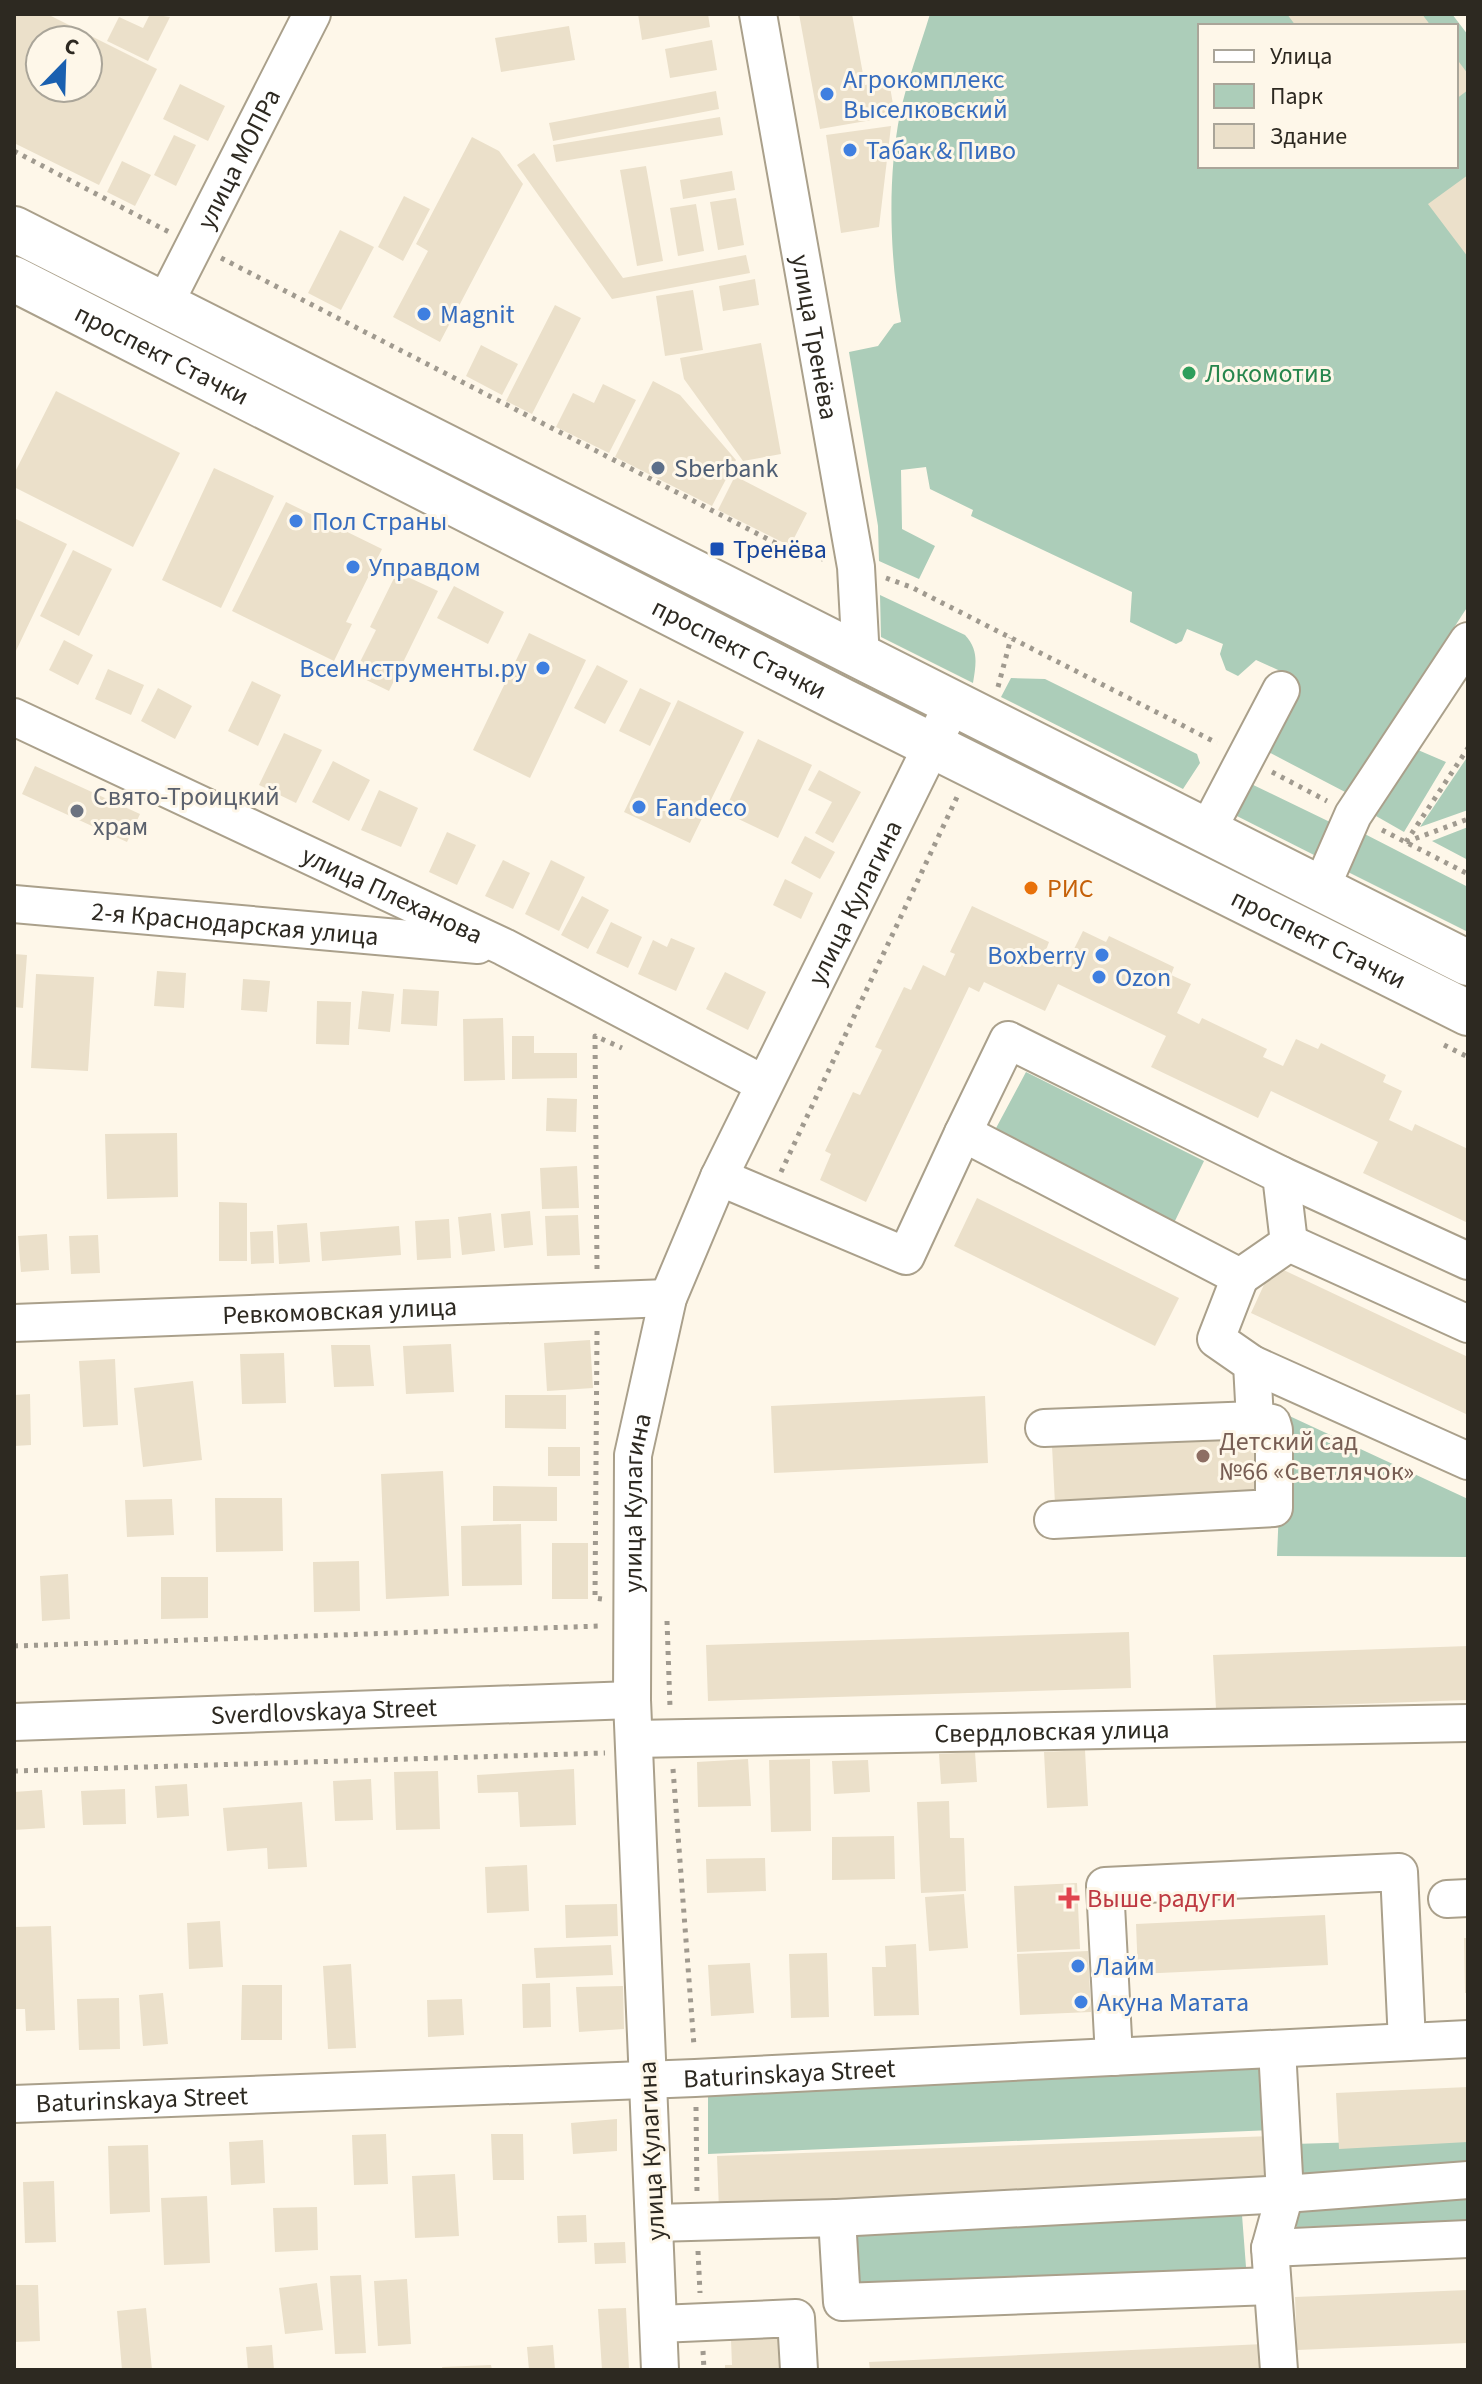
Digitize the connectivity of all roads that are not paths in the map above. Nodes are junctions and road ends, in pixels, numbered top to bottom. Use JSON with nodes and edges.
{"nodes":[{"id":1,"x":312,"y":14,"type":"edge"},
{"id":2,"x":758,"y":14,"type":"edge"},
{"id":3,"x":14,"y":229,"type":"edge"},
{"id":4,"x":14,"y":279,"type":"edge"},
{"id":5,"x":164,"y":305,"type":"junction"},
{"id":6,"x":1468,"y":641,"type":"edge"},
{"id":7,"x":861,"y":659,"type":"junction"},
{"id":8,"x":1281,"y":690,"type":"dead end"},
{"id":9,"x":952,"y":705,"type":"junction"},
{"id":10,"x":14,"y":717,"type":"edge"},
{"id":11,"x":931,"y":745,"type":"junction"},
{"id":12,"x":1207,"y":831,"type":"junction"},
{"id":13,"x":1321,"y":888,"type":"junction"},
{"id":14,"x":14,"y":904,"type":"edge"},
{"id":15,"x":504,"y":947,"type":"junction"},
{"id":16,"x":1468,"y":963,"type":"edge"},
{"id":17,"x":1468,"y":1013,"type":"edge"},
{"id":18,"x":764,"y":1084,"type":"junction"},
{"id":19,"x":963,"y":1133,"type":"junction"},
{"id":20,"x":1281,"y":1175,"type":"junction"},
{"id":21,"x":731,"y":1182,"type":"junction"},
{"id":22,"x":1289,"y":1243,"type":"junction"},
{"id":23,"x":1468,"y":1261,"type":"edge"},
{"id":24,"x":1240,"y":1277,"type":"junction"},
{"id":25,"x":668,"y":1298,"type":"junction"},
{"id":26,"x":14,"y":1323,"type":"edge"},
{"id":27,"x":1468,"y":1324,"type":"edge"},
{"id":28,"x":1252,"y":1364,"type":"junction"},
{"id":29,"x":1255,"y":1420,"type":"junction"},
{"id":30,"x":1044,"y":1428,"type":"dead end"},
{"id":31,"x":1468,"y":1461,"type":"edge"},
{"id":32,"x":1053,"y":1520,"type":"dead end"},
{"id":33,"x":632,"y":1700,"type":"junction"},
{"id":34,"x":14,"y":1722,"type":"edge"},
{"id":35,"x":1468,"y":1723,"type":"edge"},
{"id":36,"x":626,"y":1746,"type":"junction"},
{"id":37,"x":1468,"y":2039,"type":"edge"},
{"id":38,"x":1407,"y":2042,"type":"junction"},
{"id":39,"x":1277,"y":2049,"type":"junction"},
{"id":40,"x":1114,"y":2057,"type":"junction"},
{"id":41,"x":647,"y":2064,"type":"junction"},
{"id":42,"x":14,"y":2104,"type":"edge"},
{"id":43,"x":1468,"y":2180,"type":"edge"},
{"id":44,"x":1285,"y":2194,"type":"junction"},
{"id":45,"x":837,"y":2218,"type":"junction"},
{"id":46,"x":654,"y":2223,"type":"junction"},
{"id":47,"x":1468,"y":2239,"type":"edge"},
{"id":48,"x":1270,"y":2248,"type":"junction"},
{"id":49,"x":1271,"y":2286,"type":"junction"},
{"id":50,"x":659,"y":2324,"type":"junction"},
{"id":51,"x":660,"y":2370,"type":"edge"},
{"id":52,"x":799,"y":2370,"type":"edge"},
{"id":53,"x":1279,"y":2370,"type":"edge"}],
"edges":[{"from":1,"to":5,"type":"street","name":"улица МОПРа"},
{"from":2,"to":7,"type":"street","name":"улица Тренёва"},
{"from":3,"to":5,"type":"main road","name":"проспект Стачки"},
{"from":4,"to":11,"type":"main road","name":"проспект Стачки"},
{"from":5,"to":7,"type":"main road","name":"проспект Стачки"},
{"from":6,"to":13,"type":"street"},
{"from":7,"to":9,"type":"main road","name":"проспект Стачки"},
{"from":8,"to":12,"type":"street"},
{"from":9,"to":11,"type":"street","name":"улица Кулагина"},
{"from":9,"to":12,"type":"main road","name":"проспект Стачки"},
{"from":10,"to":15,"type":"street","name":"улица Плеханова"},
{"from":11,"to":17,"type":"main road","name":"проспект Стачки"},
{"from":11,"to":18,"type":"street","name":"улица Кулагина"},
{"from":12,"to":13,"type":"main road","name":"проспект Стачки"},
{"from":13,"to":16,"type":"main road","name":"проспект Стачки"},
{"from":14,"to":15,"type":"street","name":"2-я Краснодарская улица"},
{"from":15,"to":18,"type":"street","name":"улица Плеханова"},
{"from":18,"to":21,"type":"street","name":"улица Кулагина"},
{"from":19,"to":20,"type":"street"},
{"from":19,"to":21,"type":"street"},
{"from":19,"to":24,"type":"street"},
{"from":20,"to":22,"type":"street"},
{"from":20,"to":23,"type":"street"},
{"from":21,"to":25,"type":"street","name":"улица Кулагина"},
{"from":22,"to":24,"type":"street"},
{"from":22,"to":27,"type":"street"},
{"from":24,"to":28,"type":"street"},
{"from":25,"to":26,"type":"street","name":"Ревкомовская улица"},
{"from":25,"to":33,"type":"street","name":"улица Кулагина"},
{"from":28,"to":29,"type":"street"},
{"from":28,"to":31,"type":"street"},
{"from":29,"to":30,"type":"street"},
{"from":29,"to":32,"type":"street"},
{"from":33,"to":34,"type":"street","name":"Sverdlovskaya Street"},
{"from":33,"to":36,"type":"street","name":"улица Кулагина"},
{"from":35,"to":36,"type":"street","name":"Свердловская улица"},
{"from":36,"to":41,"type":"street","name":"улица Кулагина"},
{"from":37,"to":38,"type":"street","name":"Baturinskaya Street"},
{"from":38,"to":39,"type":"street","name":"Baturinskaya Street"},
{"from":38,"to":40,"type":"street"},
{"from":39,"to":40,"type":"street","name":"Baturinskaya Street"},
{"from":39,"to":44,"type":"street"},
{"from":40,"to":41,"type":"street","name":"Baturinskaya Street"},
{"from":41,"to":42,"type":"street","name":"Baturinskaya Street"},
{"from":41,"to":46,"type":"street","name":"улица Кулагина"},
{"from":43,"to":44,"type":"street"},
{"from":44,"to":45,"type":"street"},
{"from":44,"to":48,"type":"street"},
{"from":45,"to":46,"type":"street"},
{"from":45,"to":49,"type":"street"},
{"from":46,"to":50,"type":"street","name":"улица Кулагина"},
{"from":47,"to":48,"type":"street"},
{"from":48,"to":49,"type":"street"},
{"from":49,"to":53,"type":"street"},
{"from":50,"to":51,"type":"street","name":"улица Кулагина"},
{"from":50,"to":52,"type":"street"}]}
